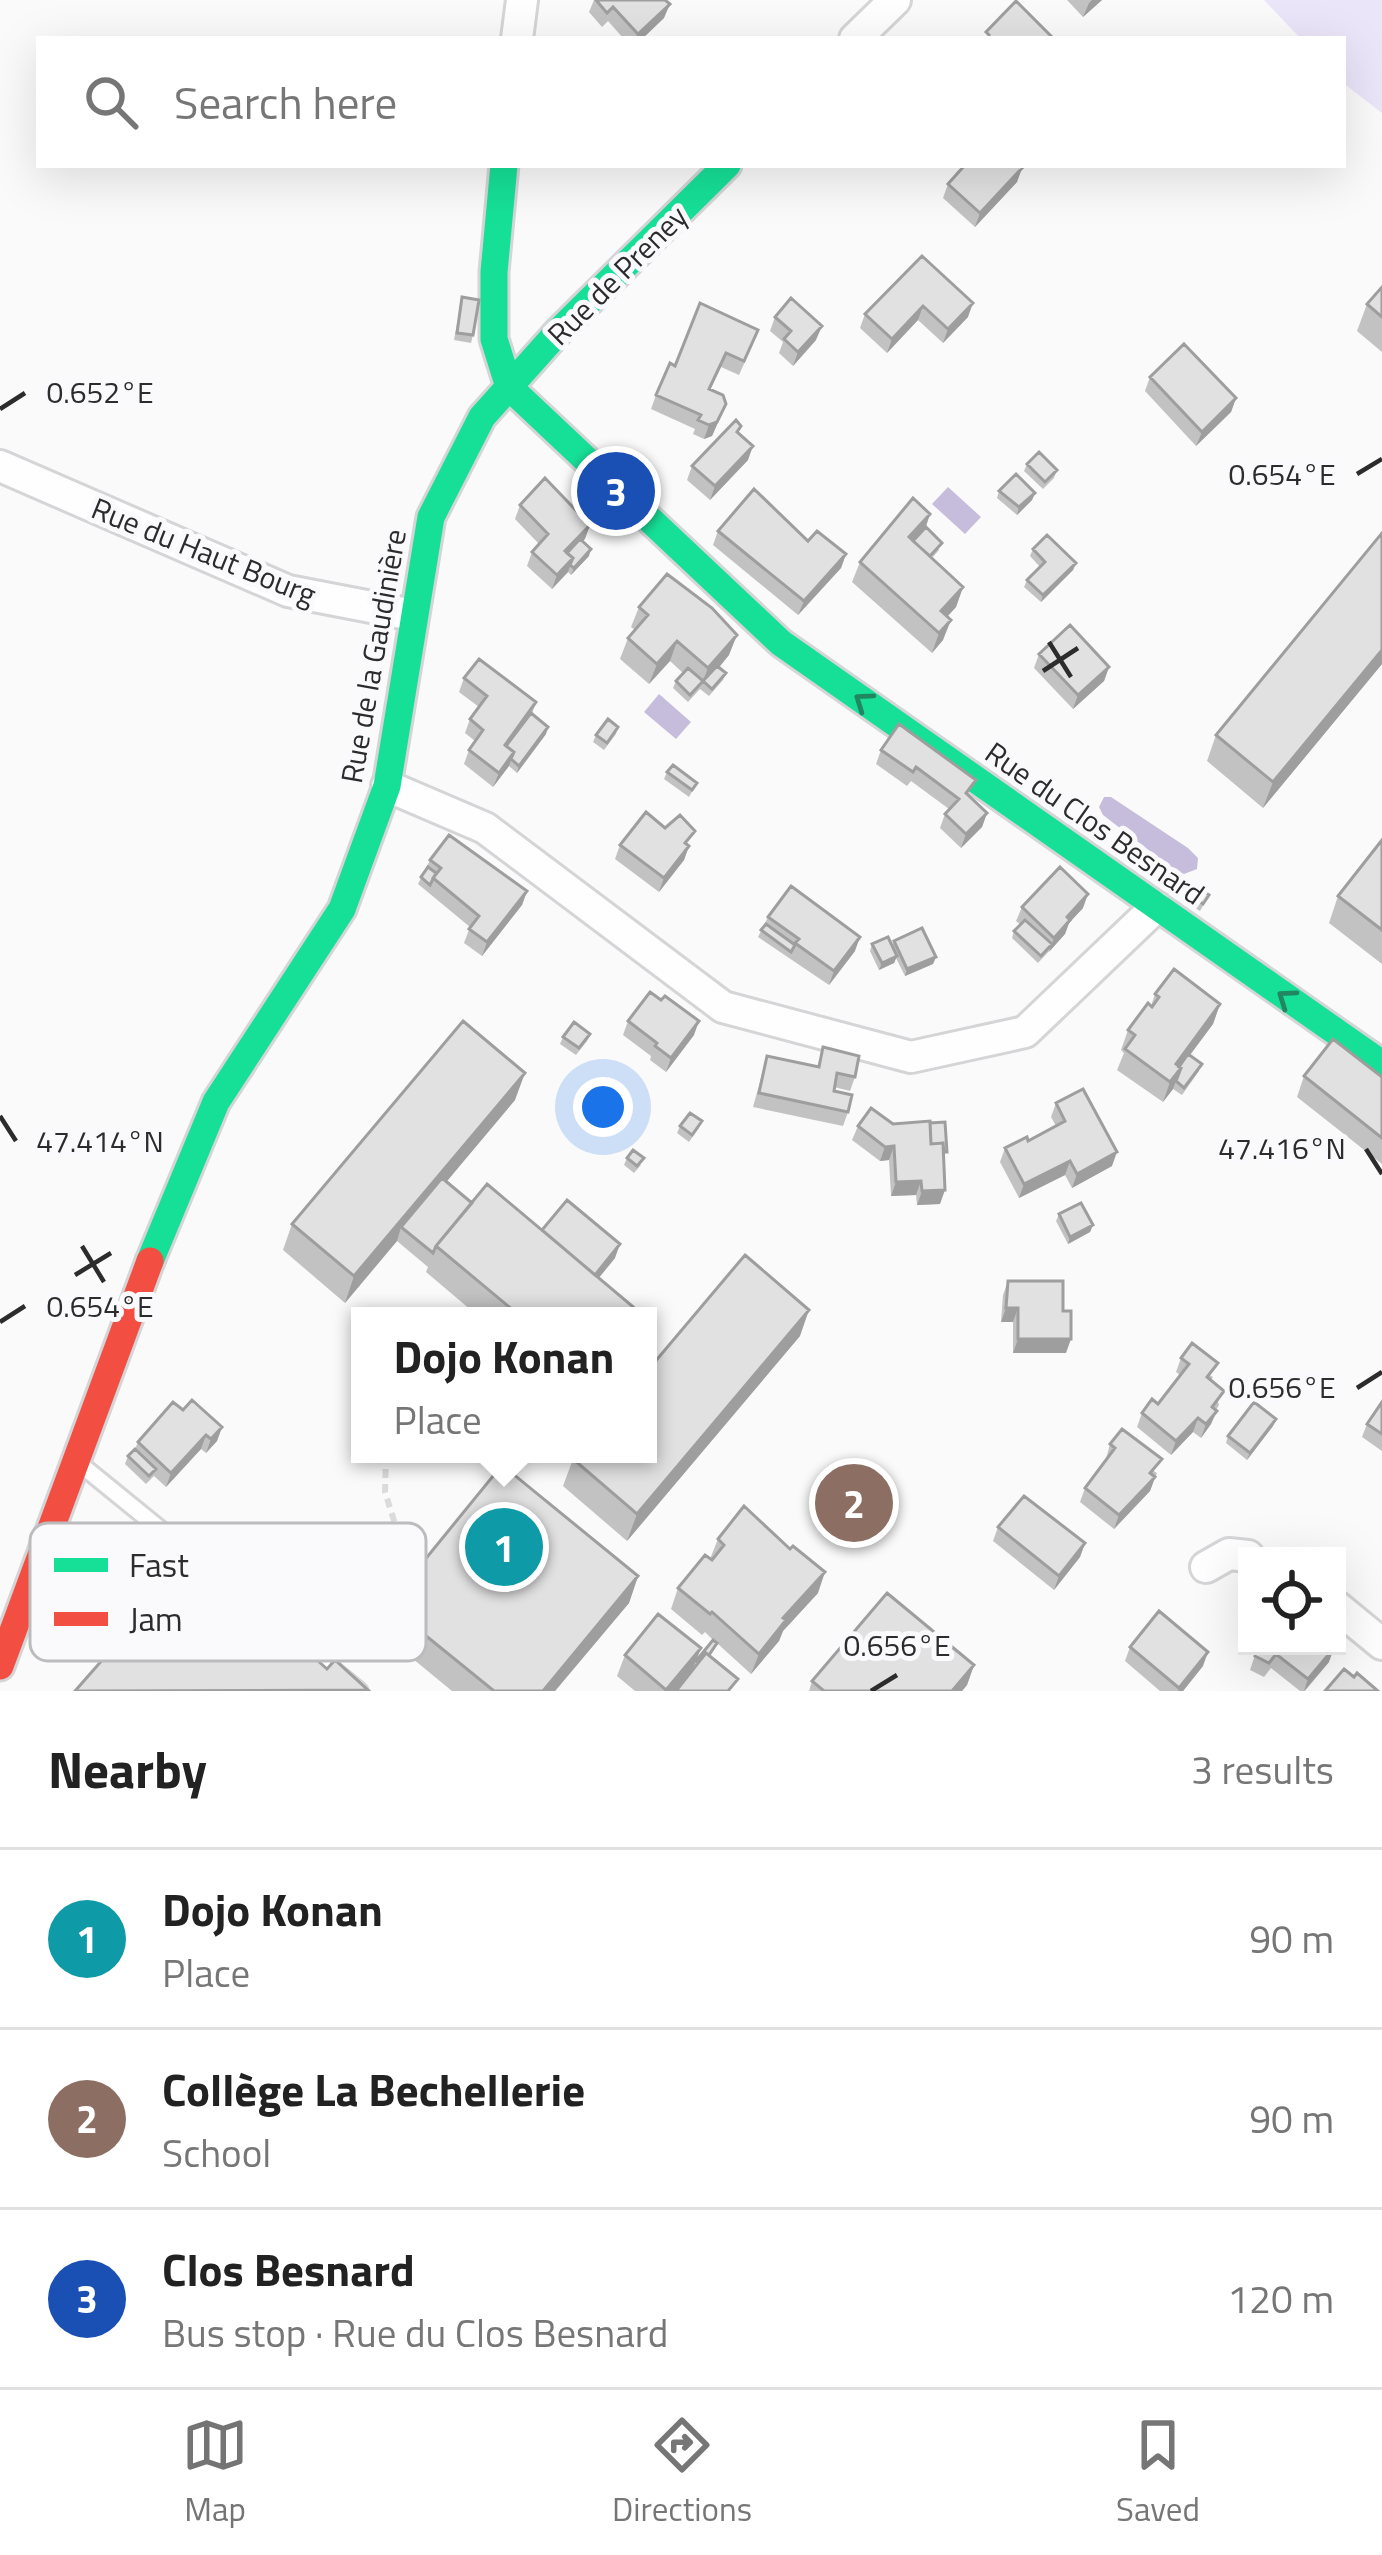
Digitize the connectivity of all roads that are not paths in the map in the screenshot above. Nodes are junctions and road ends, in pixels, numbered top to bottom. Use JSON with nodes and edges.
{"nodes":[{"id":1,"x":522,"y":0,"type":"edge"},
{"id":2,"x":895,"y":0,"type":"edge"},
{"id":3,"x":517,"y":36,"type":"edge"},
{"id":4,"x":858,"y":36,"type":"edge"},
{"id":5,"x":504,"y":168,"type":"edge"},
{"id":6,"x":724,"y":168,"type":"edge"},
{"id":7,"x":509,"y":387,"type":"junction"},
{"id":8,"x":0,"y":466,"type":"edge"},
{"id":9,"x":413,"y":614,"type":"junction"},
{"id":10,"x":387,"y":786,"type":"junction"},
{"id":11,"x":1156,"y":907,"type":"junction"},
{"id":12,"x":1382,"y":1064,"type":"edge"},
{"id":13,"x":74,"y":1458,"type":"junction"},
{"id":14,"x":51,"y":1523,"type":"edge"},
{"id":15,"x":153,"y":1523,"type":"edge"},
{"id":16,"x":1238,"y":1555,"type":"edge"},
{"id":17,"x":1206,"y":1567,"type":"dead end"},
{"id":18,"x":30,"y":1582,"type":"edge"},
{"id":19,"x":1346,"y":1615,"type":"edge"},
{"id":20,"x":1382,"y":1645,"type":"edge"},
{"id":21,"x":321,"y":1661,"type":"edge"},
{"id":22,"x":0,"y":1666,"type":"edge"},
{"id":23,"x":358,"y":1691,"type":"edge"}],
"edges":[{"from":1,"to":3,"type":"street"},
{"from":2,"to":4,"type":"street"},
{"from":5,"to":7,"type":"street"},
{"from":6,"to":7,"type":"street","name":"Rue de Preney"},
{"from":7,"to":9,"type":"street","name":"Rue de la Gaudinière"},
{"from":11,"to":7,"type":"street","name":"Rue du Clos Besnard","one_way":true},
{"from":8,"to":9,"type":"street","name":"Rue du Haut Bourg"},
{"from":9,"to":10,"type":"street","name":"Rue de la Gaudinière"},
{"from":10,"to":11,"type":"street"},
{"from":10,"to":13,"type":"street","name":"Rue de la Gaudinière"},
{"from":12,"to":11,"type":"street","name":"Rue du Clos Besnard","one_way":true},
{"from":13,"to":14,"type":"street","name":"Rue de la Gaudinière"},
{"from":13,"to":15,"type":"lane"},
{"from":16,"to":17,"type":"street"},
{"from":18,"to":22,"type":"street","name":"Rue de la Gaudinière"},
{"from":19,"to":20,"type":"street"},
{"from":21,"to":23,"type":"lane"}]}
